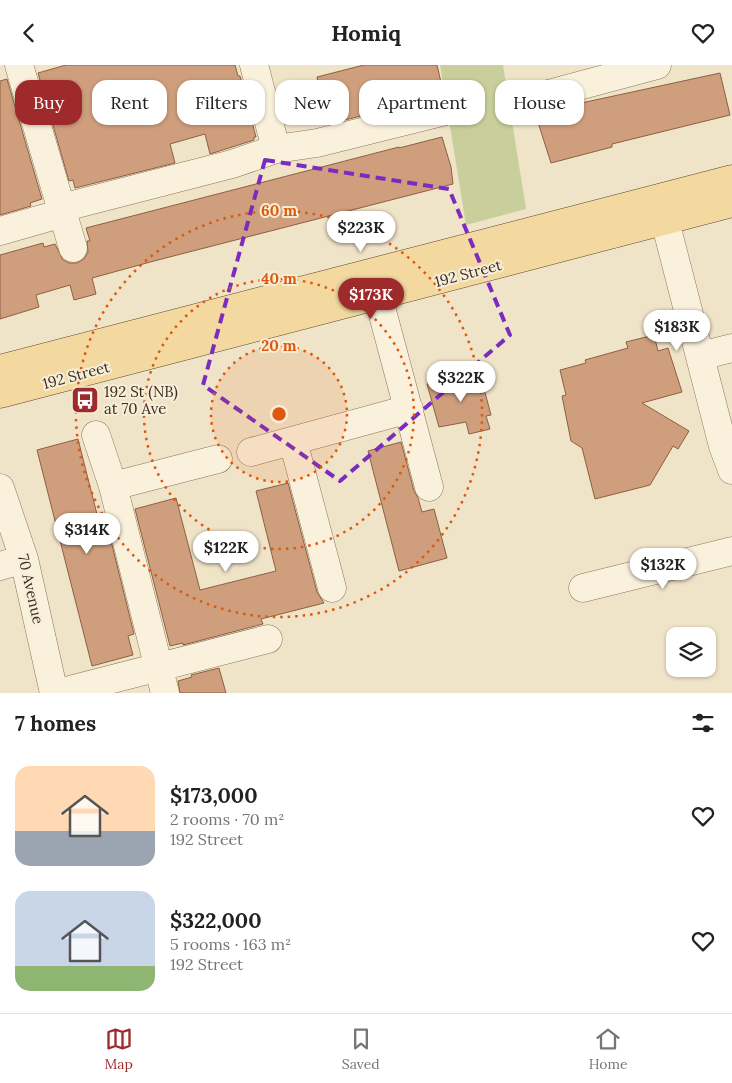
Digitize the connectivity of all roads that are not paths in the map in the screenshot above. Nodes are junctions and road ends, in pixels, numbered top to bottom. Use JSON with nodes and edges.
{"nodes":[{"id":1,"x":19,"y":65,"type":"edge"},
{"id":2,"x":254,"y":65,"type":"edge"},
{"id":3,"x":657,"y":65,"type":"edge"},
{"id":4,"x":606,"y":71,"type":"edge"},
{"id":5,"x":582,"y":80,"type":"edge"},
{"id":6,"x":390,"y":125,"type":"edge"},
{"id":7,"x":276,"y":149,"type":"junction"},
{"id":8,"x":732,"y":179,"type":"edge"},
{"id":9,"x":732,"y":203,"type":"edge"},
{"id":10,"x":62,"y":210,"type":"junction"},
{"id":11,"x":665,"y":221,"type":"junction"},
{"id":12,"x":0,"y":231,"type":"edge"},
{"id":13,"x":73,"y":247,"type":"dead end"},
{"id":14,"x":378,"y":296,"type":"junction"},
{"id":15,"x":732,"y":348,"type":"edge"},
{"id":16,"x":700,"y":356,"type":"junction"},
{"id":17,"x":0,"y":369,"type":"edge"},
{"id":18,"x":0,"y":395,"type":"edge"},
{"id":19,"x":409,"y":409,"type":"junction"},
{"id":20,"x":96,"y":435,"type":"dead end"},
{"id":21,"x":293,"y":441,"type":"junction"},
{"id":22,"x":251,"y":452,"type":"dead end"},
{"id":23,"x":218,"y":459,"type":"dead end"},
{"id":24,"x":732,"y":470,"type":"edge"},
{"id":25,"x":113,"y":485,"type":"junction"},
{"id":26,"x":429,"y":487,"type":"dead end"},
{"id":27,"x":0,"y":488,"type":"edge"},
{"id":28,"x":732,"y":551,"type":"edge"},
{"id":29,"x":12,"y":562,"type":"edge"},
{"id":30,"x":332,"y":588,"type":"dead end"},
{"id":31,"x":583,"y":588,"type":"dead end"},
{"id":32,"x":268,"y":639,"type":"dead end"},
{"id":33,"x":159,"y":667,"type":"junction"},
{"id":34,"x":56,"y":693,"type":"edge"},
{"id":35,"x":165,"y":693,"type":"edge"}],
"edges":[{"from":1,"to":10,"type":"street"},
{"from":2,"to":7,"type":"street"},
{"from":3,"to":4,"type":"street"},
{"from":4,"to":5,"type":"street"},
{"from":6,"to":7,"type":"street"},
{"from":7,"to":10,"type":"street"},
{"from":8,"to":17,"type":"main road","name":"192 Street"},
{"from":9,"to":11,"type":"main road","name":"192 Street"},
{"from":10,"to":12,"type":"street"},
{"from":10,"to":13,"type":"street"},
{"from":11,"to":14,"type":"main road","name":"192 Street"},
{"from":11,"to":16,"type":"street"},
{"from":14,"to":18,"type":"main road","name":"192 Street"},
{"from":14,"to":19,"type":"street"},
{"from":15,"to":16,"type":"street"},
{"from":16,"to":24,"type":"street"},
{"from":19,"to":21,"type":"street"},
{"from":19,"to":26,"type":"street"},
{"from":20,"to":25,"type":"street"},
{"from":21,"to":22,"type":"street"},
{"from":21,"to":30,"type":"street"},
{"from":23,"to":25,"type":"street"},
{"from":25,"to":33,"type":"street"},
{"from":27,"to":29,"type":"street","name":"70 Avenue"},
{"from":28,"to":31,"type":"street"},
{"from":29,"to":34,"type":"street","name":"70 Avenue"},
{"from":32,"to":33,"type":"street"},
{"from":33,"to":34,"type":"street"},
{"from":33,"to":35,"type":"street"}]}
